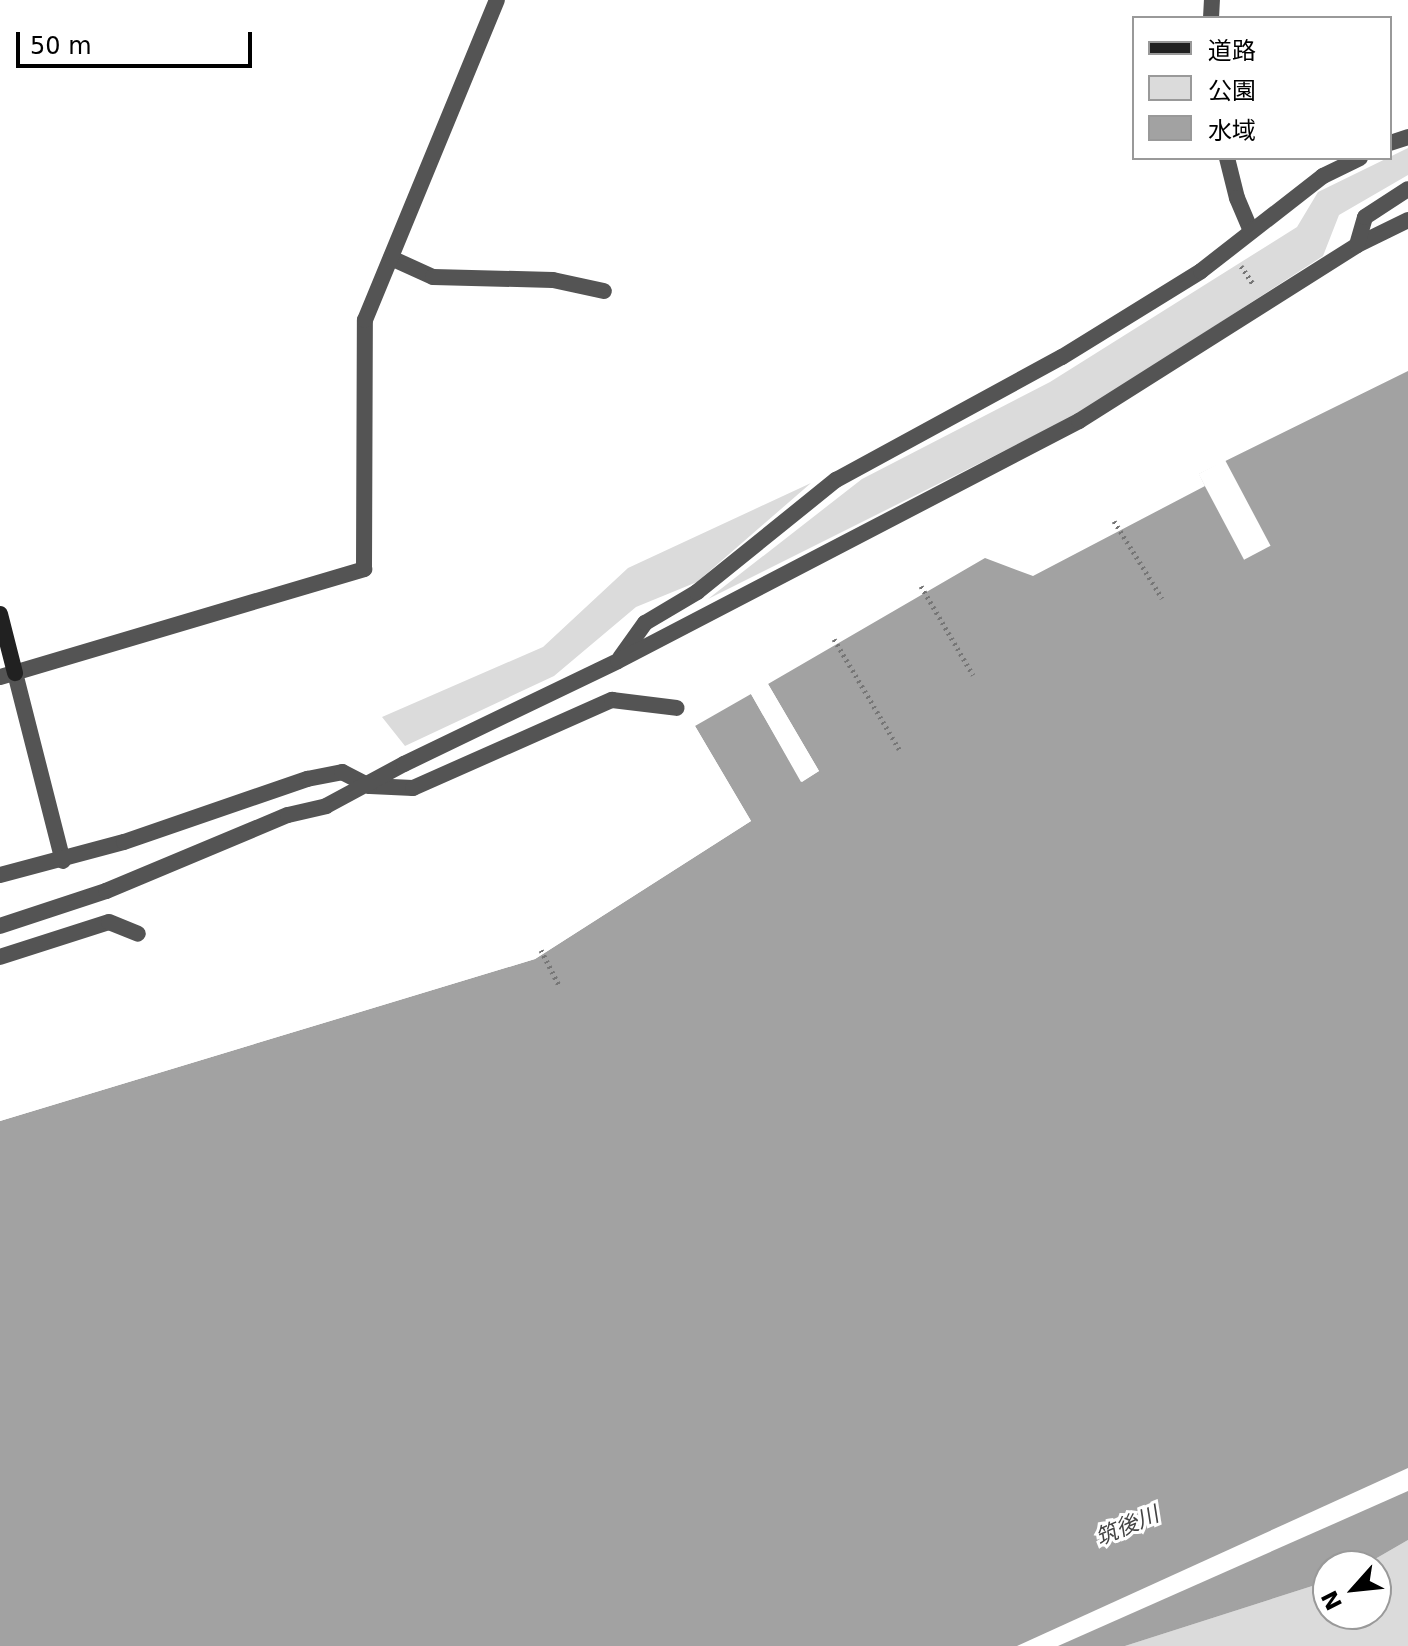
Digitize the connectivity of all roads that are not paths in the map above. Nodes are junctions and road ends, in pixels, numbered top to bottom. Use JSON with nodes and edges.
{"nodes":[{"id":1,"x":497,"y":0,"type":"edge"},
{"id":2,"x":1228,"y":160,"type":"edge"},
{"id":3,"x":1356,"y":160,"type":"edge"},
{"id":4,"x":1408,"y":189,"type":"edge"},
{"id":5,"x":1408,"y":220,"type":"edge"},
{"id":6,"x":1251,"y":231,"type":"junction"},
{"id":7,"x":1357,"y":245,"type":"junction"},
{"id":8,"x":391,"y":258,"type":"junction"},
{"id":9,"x":604,"y":291,"type":"dead end"},
{"id":10,"x":0,"y":614,"type":"edge"},
{"id":11,"x":618,"y":661,"type":"junction"},
{"id":12,"x":7,"y":675,"type":"edge"},
{"id":13,"x":677,"y":708,"type":"dead end"},
{"id":14,"x":370,"y":786,"type":"junction"},
{"id":15,"x":63,"y":861,"type":"junction"},
{"id":16,"x":0,"y":875,"type":"edge"},
{"id":17,"x":0,"y":926,"type":"edge"},
{"id":18,"x":138,"y":934,"type":"dead end"},
{"id":19,"x":0,"y":957,"type":"edge"}],
"edges":[{"from":1,"to":8,"type":"street"},
{"from":2,"to":6,"type":"street"},
{"from":3,"to":6,"type":"street"},
{"from":4,"to":7,"type":"street"},
{"from":5,"to":7,"type":"street"},
{"from":6,"to":11,"type":"street"},
{"from":7,"to":11,"type":"street"},
{"from":8,"to":9,"type":"street"},
{"from":8,"to":12,"type":"street"},
{"from":10,"to":12,"type":"main road"},
{"from":11,"to":14,"type":"street"},
{"from":12,"to":15,"type":"street"},
{"from":13,"to":14,"type":"street"},
{"from":14,"to":15,"type":"street"},
{"from":14,"to":17,"type":"street"},
{"from":15,"to":16,"type":"street"},
{"from":18,"to":19,"type":"street"}]}
